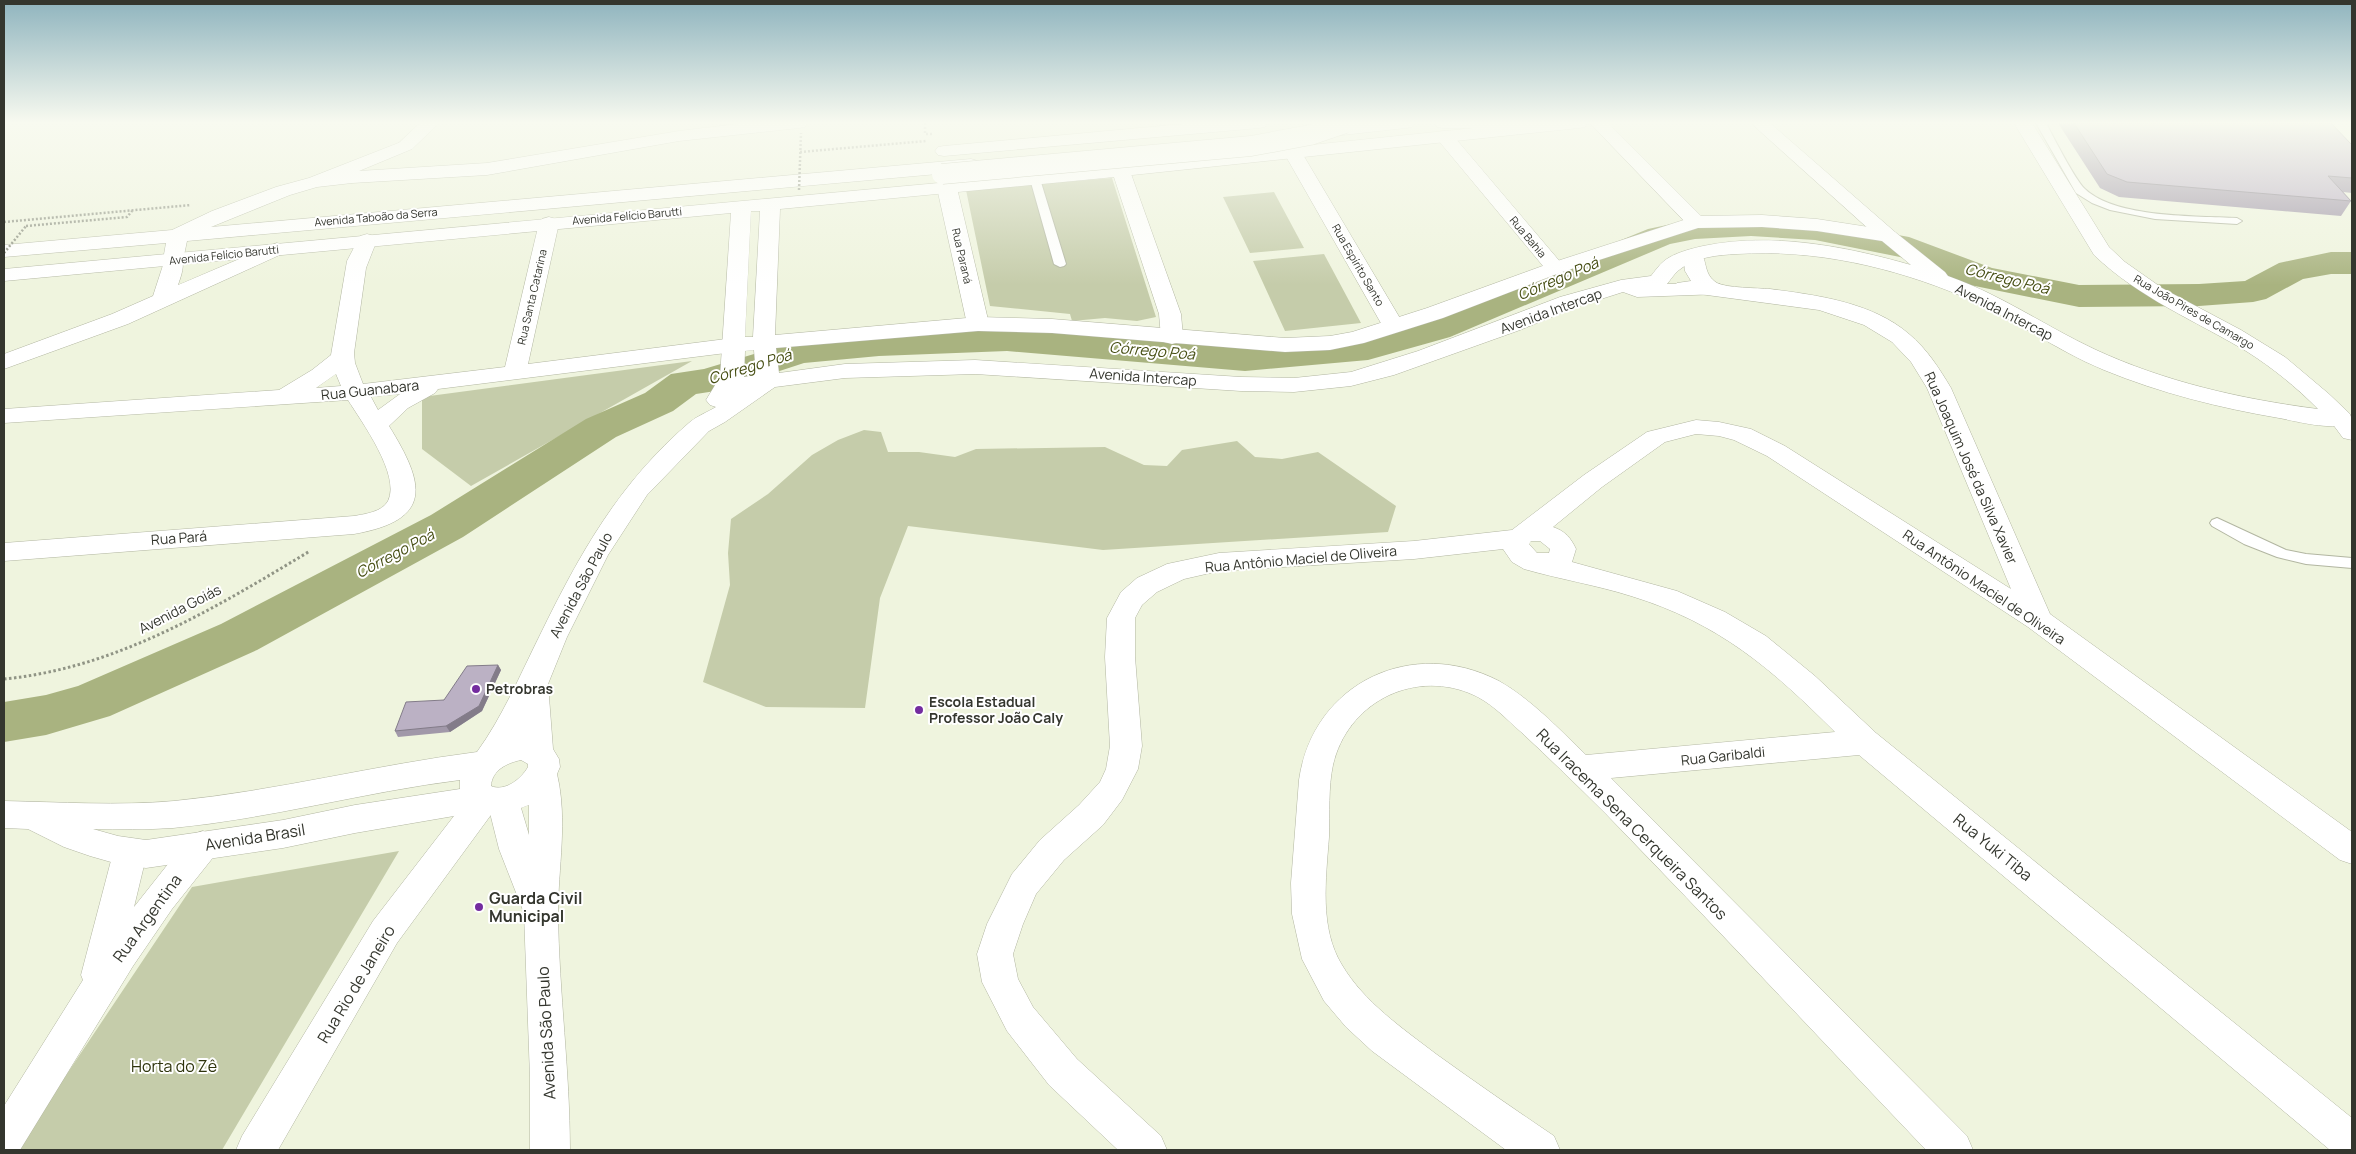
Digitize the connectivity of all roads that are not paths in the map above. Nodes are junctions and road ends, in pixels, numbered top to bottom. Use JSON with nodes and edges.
{"nodes":[{"id":1,"x":329,"y":177,"type":"edge"},
{"id":2,"x":373,"y":177,"type":"edge"},
{"id":3,"x":518,"y":177,"type":"edge"},
{"id":4,"x":651,"y":177,"type":"edge"},
{"id":5,"x":836,"y":177,"type":"edge"},
{"id":6,"x":980,"y":177,"type":"edge"},
{"id":7,"x":1056,"y":177,"type":"edge"},
{"id":8,"x":1123,"y":177,"type":"edge"},
{"id":9,"x":1307,"y":177,"type":"edge"},
{"id":10,"x":1481,"y":177,"type":"edge"},
{"id":11,"x":1651,"y":177,"type":"edge"},
{"id":12,"x":1821,"y":177,"type":"edge"},
{"id":13,"x":2055,"y":177,"type":"edge"},
{"id":14,"x":2072,"y":177,"type":"edge"},
{"id":15,"x":1035,"y":179,"type":"junction"},
{"id":16,"x":944,"y":181,"type":"junction"},
{"id":17,"x":316,"y":182,"type":"junction"},
{"id":18,"x":450,"y":189,"type":"dead end"},
{"id":19,"x":770,"y":204,"type":"junction"},
{"id":20,"x":741,"y":207,"type":"junction"},
{"id":21,"x":219,"y":215,"type":"junction"},
{"id":22,"x":2237,"y":221,"type":"dead end"},
{"id":23,"x":1696,"y":222,"type":"junction"},
{"id":24,"x":549,"y":223,"type":"junction"},
{"id":25,"x":4,"y":234,"type":"edge"},
{"id":26,"x":178,"y":235,"type":"junction"},
{"id":27,"x":367,"y":240,"type":"junction"},
{"id":28,"x":1894,"y":240,"type":"junction"},
{"id":29,"x":769,"y":247,"type":"junction"},
{"id":30,"x":278,"y":250,"type":"junction"},
{"id":31,"x":738,"y":251,"type":"junction"},
{"id":32,"x":4,"y":252,"type":"edge"},
{"id":33,"x":1693,"y":255,"type":"junction"},
{"id":34,"x":173,"y":260,"type":"junction"},
{"id":35,"x":1060,"y":264,"type":"dead end"},
{"id":36,"x":1555,"y":268,"type":"junction"},
{"id":37,"x":4,"y":275,"type":"edge"},
{"id":38,"x":1941,"y":278,"type":"junction"},
{"id":39,"x":1658,"y":281,"type":"junction"},
{"id":40,"x":1712,"y":289,"type":"junction"},
{"id":41,"x":1603,"y":292,"type":"junction"},
{"id":42,"x":162,"y":301,"type":"junction"},
{"id":43,"x":978,"y":324,"type":"junction"},
{"id":44,"x":1393,"y":325,"type":"junction"},
{"id":45,"x":1172,"y":337,"type":"junction"},
{"id":46,"x":765,"y":344,"type":"junction"},
{"id":47,"x":734,"y":348,"type":"junction"},
{"id":48,"x":342,"y":357,"type":"junction"},
{"id":49,"x":4,"y":362,"type":"edge"},
{"id":50,"x":515,"y":371,"type":"junction"},
{"id":51,"x":768,"y":377,"type":"junction"},
{"id":52,"x":445,"y":381,"type":"junction"},
{"id":53,"x":732,"y":381,"type":"junction"},
{"id":54,"x":356,"y":392,"type":"junction"},
{"id":55,"x":282,"y":398,"type":"junction"},
{"id":56,"x":4,"y":416,"type":"edge"},
{"id":57,"x":376,"y":425,"type":"junction"},
{"id":58,"x":700,"y":426,"type":"junction"},
{"id":59,"x":2347,"y":426,"type":"edge"},
{"id":60,"x":1593,"y":481,"type":"junction"},
{"id":61,"x":2217,"y":523,"type":"dead end"},
{"id":62,"x":1523,"y":535,"type":"junction"},
{"id":63,"x":1414,"y":550,"type":"junction"},
{"id":64,"x":4,"y":552,"type":"edge"},
{"id":65,"x":1549,"y":553,"type":"junction"},
{"id":66,"x":2352,"y":564,"type":"edge"},
{"id":67,"x":2038,"y":620,"type":"junction"},
{"id":68,"x":533,"y":684,"type":"junction"},
{"id":69,"x":1865,"y":742,"type":"junction"},
{"id":70,"x":487,"y":761,"type":"junction"},
{"id":71,"x":540,"y":764,"type":"junction"},
{"id":72,"x":1581,"y":768,"type":"junction"},
{"id":73,"x":486,"y":805,"type":"junction"},
{"id":74,"x":18,"y":814,"type":"edge"},
{"id":75,"x":175,"y":814,"type":"junction"},
{"id":76,"x":203,"y":845,"type":"junction"},
{"id":77,"x":2352,"y":850,"type":"edge"},
{"id":78,"x":130,"y":853,"type":"junction"},
{"id":79,"x":541,"y":915,"type":"junction"},
{"id":80,"x":95,"y":993,"type":"junction"},
{"id":81,"x":4,"y":1139,"type":"edge"},
{"id":82,"x":2352,"y":1143,"type":"edge"},
{"id":83,"x":256,"y":1150,"type":"edge"},
{"id":84,"x":550,"y":1150,"type":"edge"},
{"id":85,"x":1147,"y":1150,"type":"edge"},
{"id":86,"x":1540,"y":1150,"type":"edge"},
{"id":87,"x":1953,"y":1150,"type":"edge"}],
"edges":[{"from":1,"to":17,"type":"main road"},
{"from":2,"to":17,"type":"main road"},
{"from":3,"to":18,"type":"main road"},
{"from":4,"to":21,"type":"main road","name":"Avenida Taboão da Serra"},
{"from":5,"to":26,"type":"main road","name":"Avenida Taboão da Serra"},
{"from":6,"to":16,"type":"main road","bridge":true},
{"from":7,"to":15,"type":"main road"},
{"from":8,"to":45,"type":"main road"},
{"from":9,"to":44,"type":"main road","name":"Rua Espírito Santo"},
{"from":10,"to":36,"type":"main road","name":"Rua Bahia"},
{"from":11,"to":23,"type":"main road"},
{"from":12,"to":28,"type":"main road"},
{"from":13,"to":59,"type":"main road","name":"Rua João Pires de Camargo"},
{"from":14,"to":22,"type":"lane"},
{"from":15,"to":16,"type":"main road"},
{"from":15,"to":35,"type":"lane"},
{"from":16,"to":19,"type":"main road","name":"Avenida Felício Barutti"},
{"from":16,"to":43,"type":"main road","name":"Rua Paraná"},
{"from":17,"to":21,"type":"main road"},
{"from":19,"to":20,"type":"main road","name":"Avenida Felício Barutti"},
{"from":19,"to":29,"type":"main road"},
{"from":20,"to":24,"type":"main road","name":"Avenida Felício Barutti"},
{"from":20,"to":31,"type":"main road"},
{"from":21,"to":25,"type":"main road","name":"Avenida Taboão da Serra"},
{"from":21,"to":26,"type":"main road"},
{"from":23,"to":28,"type":"main road"},
{"from":23,"to":36,"type":"main road"},
{"from":24,"to":27,"type":"main road","name":"Avenida Felício Barutti"},
{"from":24,"to":50,"type":"main road","name":"Rua Santa Catarina"},
{"from":26,"to":32,"type":"main road","name":"Avenida Taboão da Serra"},
{"from":26,"to":34,"type":"main road"},
{"from":27,"to":30,"type":"main road","name":"Avenida Felício Barutti"},
{"from":27,"to":48,"type":"main road"},
{"from":28,"to":38,"type":"main road"},
{"from":29,"to":31,"type":"main road"},
{"from":29,"to":46,"type":"main road"},
{"from":30,"to":34,"type":"main road","name":"Avenida Felício Barutti"},
{"from":30,"to":42,"type":"main road"},
{"from":31,"to":47,"type":"main road"},
{"from":33,"to":38,"type":"main road","name":"Avenida Intercap"},
{"from":33,"to":39,"type":"main road","name":"Avenida Intercap"},
{"from":33,"to":40,"type":"main road"},
{"from":34,"to":37,"type":"main road","name":"Avenida Felício Barutti"},
{"from":34,"to":42,"type":"main road"},
{"from":36,"to":44,"type":"main road"},
{"from":38,"to":59,"type":"main road","name":"Avenida Intercap"},
{"from":39,"to":40,"type":"main road","name":"Rua Joaquim José da Silva Xavier"},
{"from":39,"to":41,"type":"main road","name":"Avenida Intercap"},
{"from":40,"to":41,"type":"main road"},
{"from":40,"to":67,"type":"main road","name":"Rua Joaquim José da Silva Xavier"},
{"from":41,"to":51,"type":"main road","name":"Avenida Intercap"},
{"from":42,"to":49,"type":"main road"},
{"from":43,"to":45,"type":"main road"},
{"from":43,"to":46,"type":"main road"},
{"from":44,"to":45,"type":"main road"},
{"from":46,"to":47,"type":"main road"},
{"from":46,"to":51,"type":"main road"},
{"from":47,"to":50,"type":"main road","name":"Rua Guanabara"},
{"from":47,"to":53,"type":"main road"},
{"from":48,"to":54,"type":"main road"},
{"from":48,"to":55,"type":"main road"},
{"from":50,"to":52,"type":"main road","name":"Rua Guanabara"},
{"from":51,"to":53,"type":"main road","name":"Avenida Intercap"},
{"from":51,"to":58,"type":"main road","name":"Avenida São Paulo"},
{"from":52,"to":54,"type":"main road","name":"Rua Guanabara"},
{"from":52,"to":57,"type":"main road"},
{"from":53,"to":58,"type":"main road","name":"Avenida São Paulo"},
{"from":54,"to":55,"type":"main road","name":"Rua Guanabara"},
{"from":54,"to":57,"type":"main road"},
{"from":55,"to":56,"type":"main road","name":"Rua Guanabara"},
{"from":57,"to":64,"type":"main road","name":"Rua Pará"},
{"from":58,"to":68,"type":"main road","name":"Avenida São Paulo"},
{"from":60,"to":62,"type":"main road","name":"Rua Antônio Maciel de Oliveira"},
{"from":60,"to":65,"type":"main road","name":"Rua Antônio Maciel de Oliveira"},
{"from":60,"to":67,"type":"main road","name":"Rua Antônio Maciel de Oliveira"},
{"from":61,"to":66,"type":"lane"},
{"from":62,"to":63,"type":"main road","name":"Rua Antônio Maciel de Oliveira"},
{"from":62,"to":65,"type":"main road"},
{"from":63,"to":65,"type":"main road","name":"Rua Antônio Maciel de Oliveira"},
{"from":63,"to":85,"type":"main road","name":"Rua Antônio Maciel de Oliveira"},
{"from":65,"to":69,"type":"main road","name":"Rua Yuki Tiba"},
{"from":67,"to":77,"type":"main road","name":"Rua Antônio Maciel de Oliveira"},
{"from":68,"to":70,"type":"main road","name":"Avenida São Paulo"},
{"from":68,"to":71,"type":"main road","name":"Avenida São Paulo"},
{"from":69,"to":72,"type":"main road","name":"Rua Garibaldi"},
{"from":69,"to":82,"type":"main road","name":"Rua Yuki Tiba"},
{"from":70,"to":71,"type":"main road"},
{"from":70,"to":73,"type":"main road"},
{"from":70,"to":75,"type":"main road","name":"Avenida Brasil"},
{"from":71,"to":73,"type":"main road"},
{"from":71,"to":79,"type":"main road","name":"Avenida São Paulo"},
{"from":72,"to":86,"type":"main road","name":"Rua Iracema Sena Cerqueira Santos"},
{"from":72,"to":87,"type":"main road","name":"Rua Iracema Sena Cerqueira Santos"},
{"from":73,"to":76,"type":"main road","name":"Avenida Brasil"},
{"from":73,"to":79,"type":"main road","name":"Avenida São Paulo"},
{"from":73,"to":83,"type":"main road","name":"Rua Rio de Janeiro"},
{"from":74,"to":75,"type":"main road","name":"Avenida Brasil"},
{"from":74,"to":78,"type":"main road","name":"Avenida Brasil"},
{"from":75,"to":78,"type":"main road"},
{"from":76,"to":78,"type":"main road","name":"Avenida Brasil"},
{"from":76,"to":80,"type":"main road","name":"Rua Argentina"},
{"from":78,"to":80,"type":"main road","name":"Rua Argentina"},
{"from":79,"to":84,"type":"main road","name":"Avenida São Paulo"},
{"from":80,"to":81,"type":"main road","name":"Rua Argentina"}]}
